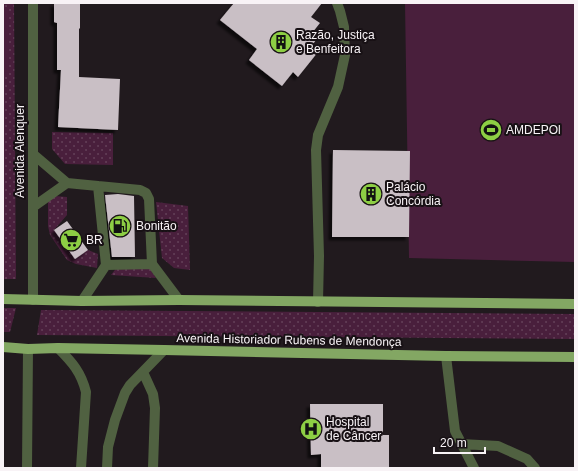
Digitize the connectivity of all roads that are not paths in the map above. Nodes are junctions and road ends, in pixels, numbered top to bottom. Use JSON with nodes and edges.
{"nodes":[{"id":1,"x":33,"y":3,"type":"edge"},
{"id":2,"x":337,"y":3,"type":"edge"},
{"id":3,"x":33,"y":154,"type":"junction"},
{"id":4,"x":67,"y":182,"type":"junction"},
{"id":5,"x":98,"y":186,"type":"junction"},
{"id":6,"x":33,"y":208,"type":"junction"},
{"id":7,"x":152,"y":264,"type":"junction"},
{"id":8,"x":106,"y":265,"type":"junction"},
{"id":9,"x":3,"y":299,"type":"edge"},
{"id":10,"x":33,"y":300,"type":"junction"},
{"id":11,"x":180,"y":300,"type":"junction"},
{"id":12,"x":82,"y":302,"type":"junction"},
{"id":13,"x":318,"y":302,"type":"junction"},
{"id":14,"x":575,"y":304,"type":"edge"},
{"id":15,"x":3,"y":347,"type":"edge"},
{"id":16,"x":58,"y":348,"type":"junction"},
{"id":17,"x":28,"y":349,"type":"junction"},
{"id":18,"x":164,"y":350,"type":"junction"},
{"id":19,"x":446,"y":356,"type":"junction"},
{"id":20,"x":575,"y":357,"type":"edge"},
{"id":21,"x":144,"y":372,"type":"junction"},
{"id":22,"x":461,"y":444,"type":"junction"},
{"id":23,"x":27,"y":468,"type":"edge"},
{"id":24,"x":81,"y":468,"type":"edge"},
{"id":25,"x":107,"y":468,"type":"edge"},
{"id":26,"x":153,"y":468,"type":"edge"},
{"id":27,"x":474,"y":468,"type":"edge"},
{"id":28,"x":535,"y":468,"type":"edge"}],
"edges":[{"from":1,"to":3,"type":"street","name":"Avenida Alenquer"},
{"from":2,"to":13,"type":"street"},
{"from":3,"to":4,"type":"street"},
{"from":3,"to":6,"type":"street","name":"Avenida Alenquer"},
{"from":4,"to":5,"type":"street"},
{"from":4,"to":6,"type":"street"},
{"from":5,"to":7,"type":"street"},
{"from":5,"to":8,"type":"street"},
{"from":6,"to":10,"type":"street","name":"Avenida Alenquer"},
{"from":7,"to":8,"type":"street"},
{"from":7,"to":11,"type":"street"},
{"from":8,"to":12,"type":"street"},
{"from":9,"to":10,"type":"main road"},
{"from":10,"to":12,"type":"main road"},
{"from":11,"to":12,"type":"main road"},
{"from":11,"to":13,"type":"main road"},
{"from":13,"to":14,"type":"main road"},
{"from":15,"to":17,"type":"main road","name":"Avenida Historiador Rubens de Mendonça"},
{"from":16,"to":17,"type":"main road","name":"Avenida Historiador Rubens de Mendonça"},
{"from":16,"to":18,"type":"main road","name":"Avenida Historiador Rubens de Mendonça"},
{"from":16,"to":24,"type":"street"},
{"from":17,"to":23,"type":"street"},
{"from":18,"to":19,"type":"main road","name":"Avenida Historiador Rubens de Mendonça"},
{"from":18,"to":21,"type":"street"},
{"from":19,"to":20,"type":"main road","name":"Avenida Historiador Rubens de Mendonça"},
{"from":19,"to":22,"type":"street"},
{"from":21,"to":25,"type":"street"},
{"from":21,"to":26,"type":"street"},
{"from":22,"to":27,"type":"street"},
{"from":22,"to":28,"type":"street"}]}
